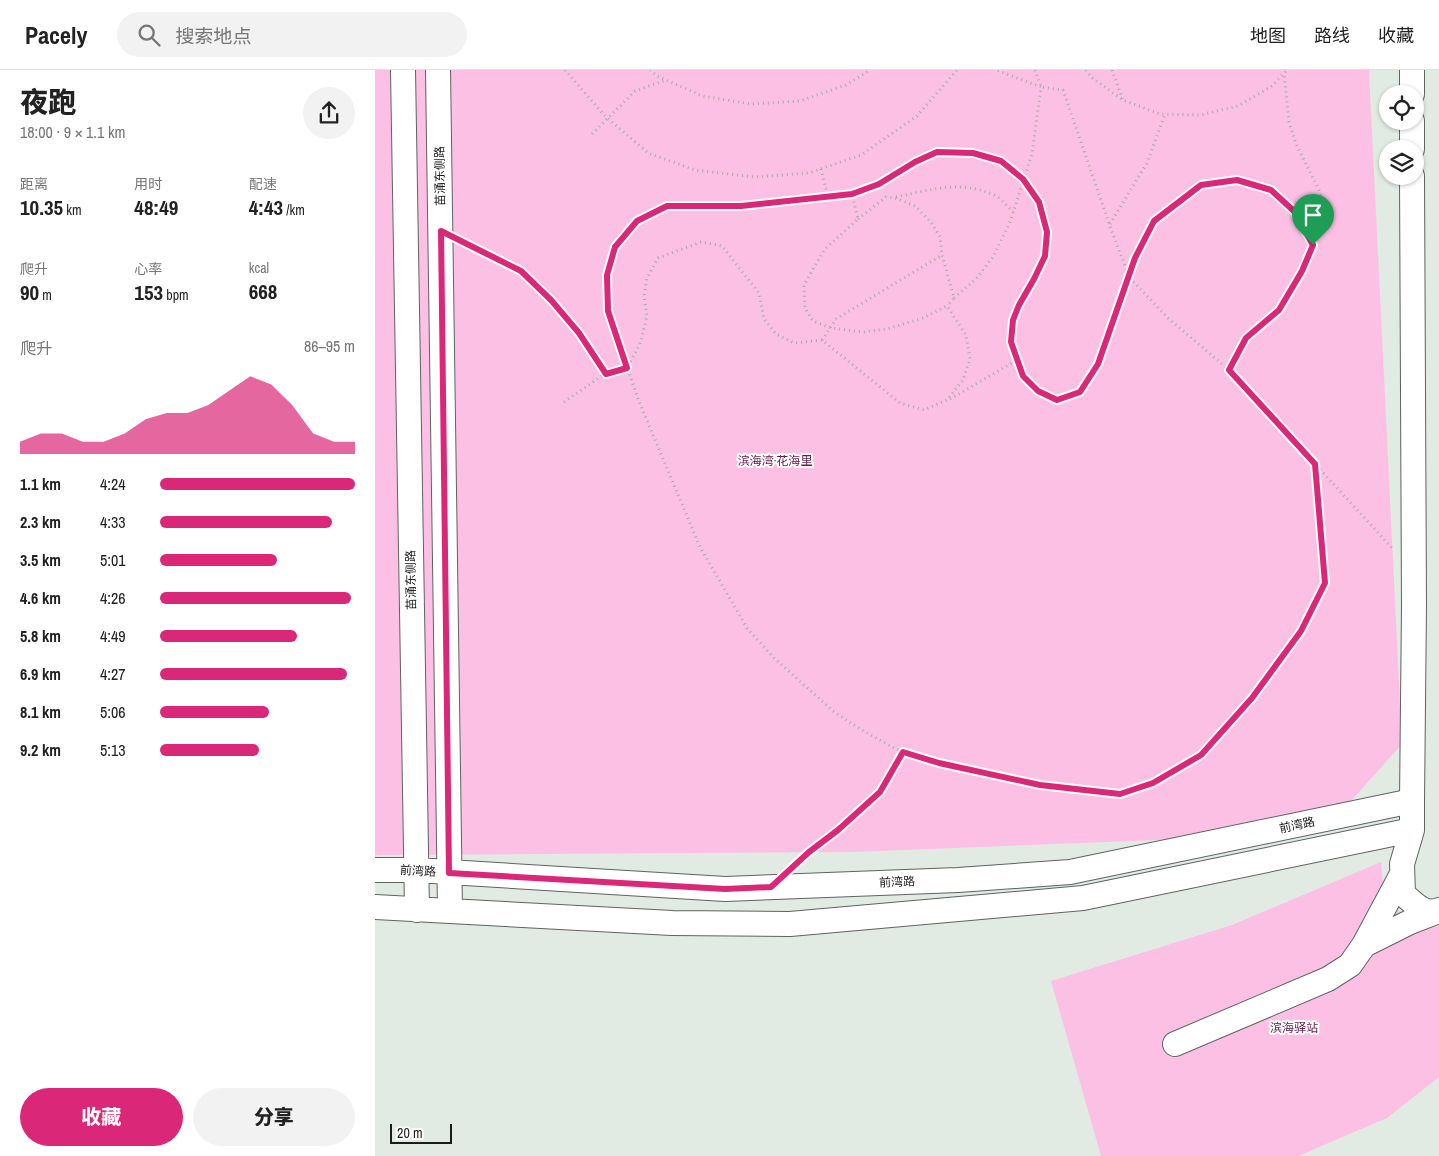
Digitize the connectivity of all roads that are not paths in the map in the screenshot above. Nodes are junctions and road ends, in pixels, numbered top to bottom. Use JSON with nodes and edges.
{"nodes":[{"id":1,"x":403,"y":70,"type":"edge"},
{"id":2,"x":438,"y":70,"type":"edge"},
{"id":3,"x":1411,"y":70,"type":"edge"},
{"id":4,"x":1412,"y":85,"type":"edge"},
{"id":5,"x":1412,"y":185,"type":"edge"},
{"id":6,"x":1412,"y":801,"type":"junction"},
{"id":7,"x":1412,"y":830,"type":"junction"},
{"id":8,"x":375,"y":870,"type":"edge"},
{"id":9,"x":416,"y":870,"type":"junction"},
{"id":10,"x":449,"y":873,"type":"junction"},
{"id":11,"x":1402,"y":874,"type":"junction"},
{"id":12,"x":375,"y":907,"type":"edge"},
{"id":13,"x":417,"y":910,"type":"junction"},
{"id":14,"x":450,"y":911,"type":"junction"},
{"id":15,"x":1438,"y":911,"type":"edge"},
{"id":16,"x":1364,"y":945,"type":"junction"},
{"id":17,"x":1175,"y":1044,"type":"dead end"}],
"edges":[{"from":1,"to":9,"type":"street","name":"苗涌东侧路"},
{"from":2,"to":10,"type":"street","name":"苗涌东侧路"},
{"from":3,"to":4,"type":"street"},
{"from":5,"to":6,"type":"street"},
{"from":6,"to":7,"type":"street"},
{"from":6,"to":10,"type":"street","name":"前湾路"},
{"from":7,"to":11,"type":"street"},
{"from":7,"to":14,"type":"street"},
{"from":8,"to":9,"type":"street","name":"前湾路"},
{"from":9,"to":10,"type":"street","name":"前湾路"},
{"from":9,"to":13,"type":"street","name":"苗涌东侧路"},
{"from":10,"to":14,"type":"street","name":"苗涌东侧路"},
{"from":11,"to":15,"type":"street"},
{"from":11,"to":16,"type":"street"},
{"from":12,"to":13,"type":"street"},
{"from":13,"to":14,"type":"street"},
{"from":15,"to":16,"type":"street"},
{"from":16,"to":17,"type":"street"}]}
